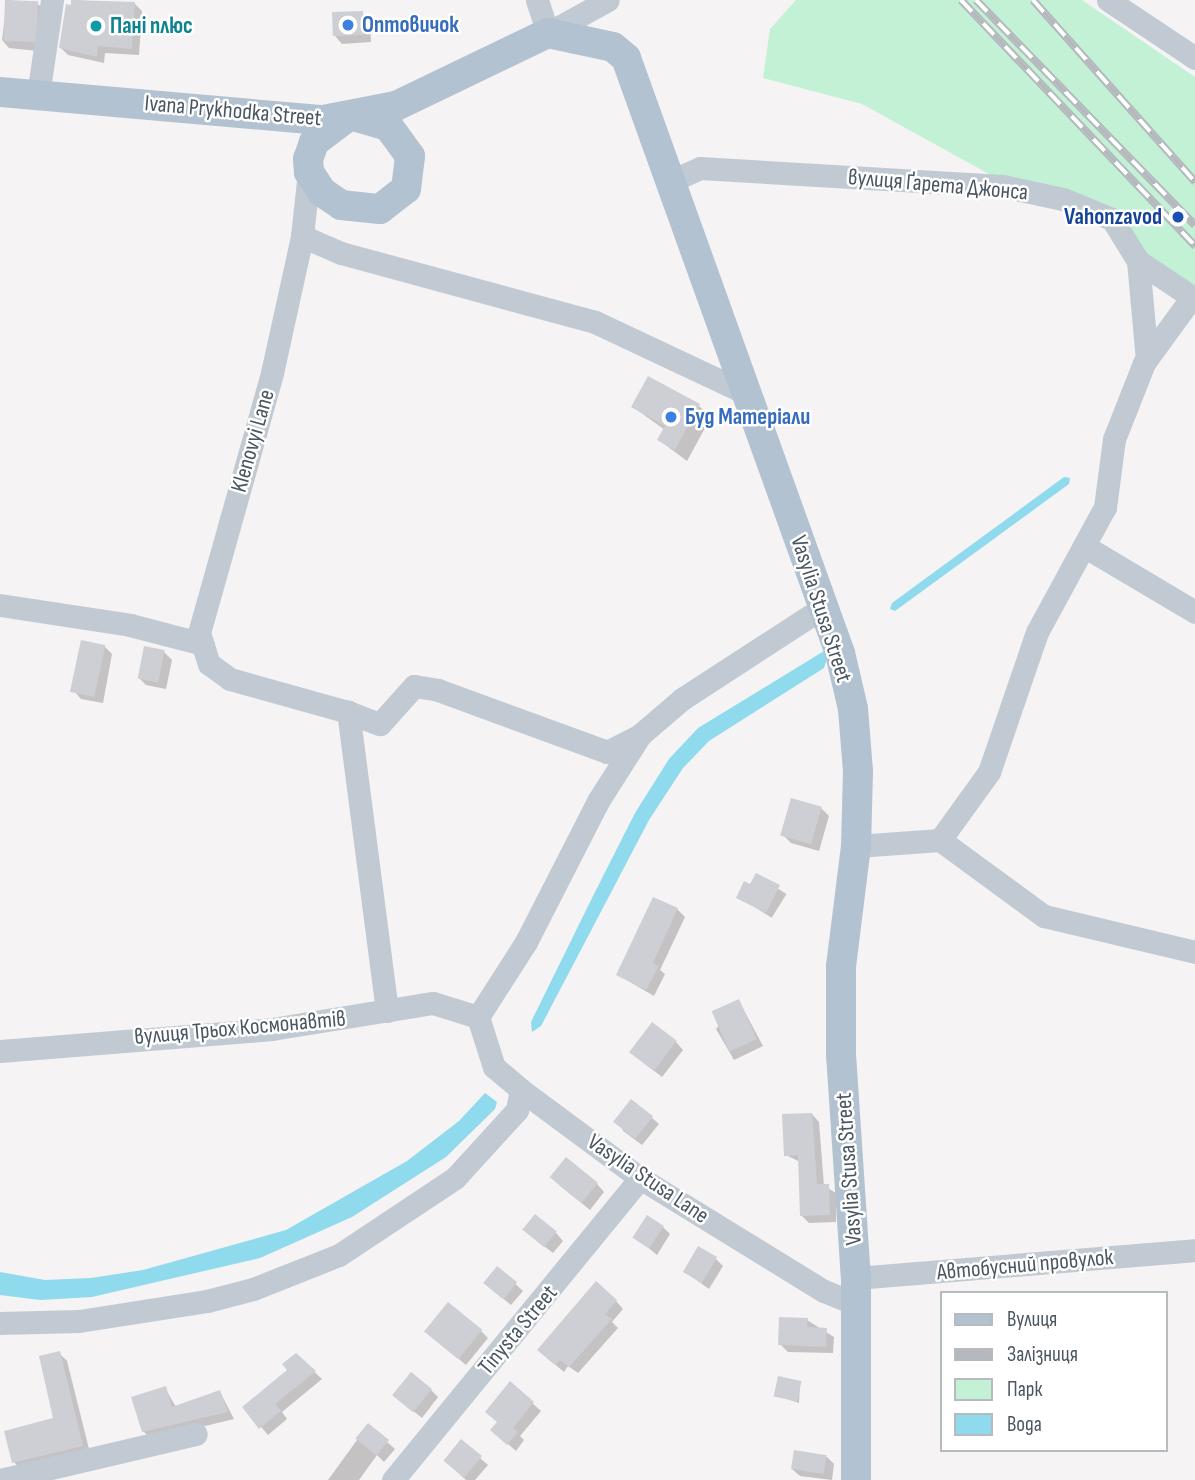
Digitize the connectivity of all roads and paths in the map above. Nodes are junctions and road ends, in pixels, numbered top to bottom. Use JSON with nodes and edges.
{"nodes":[{"id":1,"x":52,"y":0,"type":"edge"},
{"id":2,"x":537,"y":0,"type":"edge"},
{"id":3,"x":608,"y":0,"type":"edge"},
{"id":4,"x":1108,"y":0,"type":"edge"},
{"id":5,"x":548,"y":33,"type":"junction"},
{"id":6,"x":1195,"y":58,"type":"edge"},
{"id":7,"x":0,"y":92,"type":"edge"},
{"id":8,"x":38,"y":95,"type":"junction"},
{"id":9,"x":421,"y":96,"type":"junction"},
{"id":10,"x":253,"y":114,"type":"junction"},
{"id":11,"x":351,"y":117,"type":"junction"},
{"id":12,"x":404,"y":145,"type":"junction"},
{"id":13,"x":309,"y":165,"type":"junction"},
{"id":14,"x":671,"y":181,"type":"junction"},
{"id":15,"x":302,"y":236,"type":"junction"},
{"id":16,"x":1138,"y":261,"type":"junction"},
{"id":17,"x":1194,"y":299,"type":"edge"},
{"id":18,"x":1147,"y":359,"type":"junction"},
{"id":19,"x":744,"y":392,"type":"junction"},
{"id":20,"x":1084,"y":546,"type":"junction"},
{"id":21,"x":0,"y":605,"type":"edge"},
{"id":22,"x":1195,"y":612,"type":"edge"},
{"id":23,"x":826,"y":614,"type":"junction"},
{"id":24,"x":203,"y":644,"type":"junction"},
{"id":25,"x":348,"y":712,"type":"junction"},
{"id":26,"x":640,"y":735,"type":"junction"},
{"id":27,"x":940,"y":840,"type":"junction"},
{"id":28,"x":856,"y":846,"type":"junction"},
{"id":29,"x":1195,"y":953,"type":"edge"},
{"id":30,"x":387,"y":1010,"type":"junction"},
{"id":31,"x":478,"y":1017,"type":"junction"},
{"id":32,"x":0,"y":1051,"type":"edge"},
{"id":33,"x":521,"y":1090,"type":"junction"},
{"id":34,"x":640,"y":1178,"type":"junction"},
{"id":35,"x":1195,"y":1250,"type":"edge"},
{"id":36,"x":856,"y":1291,"type":"junction"},
{"id":37,"x":0,"y":1323,"type":"edge"},
{"id":38,"x":196,"y":1434,"type":"dead end"},
{"id":39,"x":0,"y":1480,"type":"edge"},
{"id":40,"x":393,"y":1480,"type":"edge"},
{"id":41,"x":856,"y":1480,"type":"edge"}],
"edges":[{"from":1,"to":8,"type":"street"},
{"from":2,"to":5,"type":"street"},
{"from":3,"to":5,"type":"street","name":"Ivana Prykhodka Street"},
{"from":4,"to":6,"type":"street"},
{"from":5,"to":9,"type":"main road","name":"Ivana Prykhodka Street"},
{"from":5,"to":14,"type":"main road","name":"Vasylia Stusa Street"},
{"from":7,"to":8,"type":"main road","name":"Ivana Prykhodka Street"},
{"from":8,"to":10,"type":"main road","name":"Ivana Prykhodka Street"},
{"from":9,"to":11,"type":"main road","name":"Ivana Prykhodka Street"},
{"from":9,"to":12,"type":"main road"},
{"from":10,"to":11,"type":"main road","name":"Ivana Prykhodka Street"},
{"from":10,"to":13,"type":"main road"},
{"from":11,"to":12,"type":"main road"},
{"from":11,"to":13,"type":"main road"},
{"from":12,"to":13,"type":"main road"},
{"from":13,"to":15,"type":"street","name":"Klenovyi Lane"},
{"from":14,"to":16,"type":"street","name":"вулиця Ґарета Джонса"},
{"from":14,"to":19,"type":"main road","name":"Vasylia Stusa Street"},
{"from":15,"to":19,"type":"street"},
{"from":15,"to":24,"type":"street","name":"Klenovyi Lane"},
{"from":16,"to":17,"type":"street","name":"вулиця Ґарета Джонса"},
{"from":16,"to":18,"type":"street"},
{"from":17,"to":18,"type":"street","name":"вулиця Ґарета Джонса"},
{"from":18,"to":20,"type":"street","name":"вулиця Ґарета Джонса"},
{"from":19,"to":23,"type":"main road","name":"Vasylia Stusa Street"},
{"from":20,"to":22,"type":"street"},
{"from":20,"to":27,"type":"street","name":"вулиця Ґарета Джонса"},
{"from":21,"to":24,"type":"street"},
{"from":23,"to":26,"type":"street"},
{"from":23,"to":28,"type":"main road","name":"Vasylia Stusa Street"},
{"from":24,"to":25,"type":"street"},
{"from":25,"to":26,"type":"street"},
{"from":25,"to":30,"type":"street"},
{"from":26,"to":31,"type":"street"},
{"from":27,"to":28,"type":"street"},
{"from":27,"to":29,"type":"street"},
{"from":28,"to":36,"type":"main road","name":"Vasylia Stusa Street"},
{"from":30,"to":31,"type":"street","name":"вулиця Трьох Космонавтів"},
{"from":30,"to":32,"type":"street","name":"вулиця Трьох Космонавтів"},
{"from":31,"to":33,"type":"street","name":"Vasylia Stusa Lane"},
{"from":33,"to":34,"type":"street","name":"Vasylia Stusa Lane"},
{"from":33,"to":37,"type":"street"},
{"from":34,"to":36,"type":"street","name":"Vasylia Stusa Lane"},
{"from":34,"to":40,"type":"street","name":"Tinysta Street"},
{"from":35,"to":36,"type":"street","name":"Автобусний провулок"},
{"from":36,"to":41,"type":"main road","name":"Vasylia Stusa Street"},
{"from":38,"to":39,"type":"street"}]}
